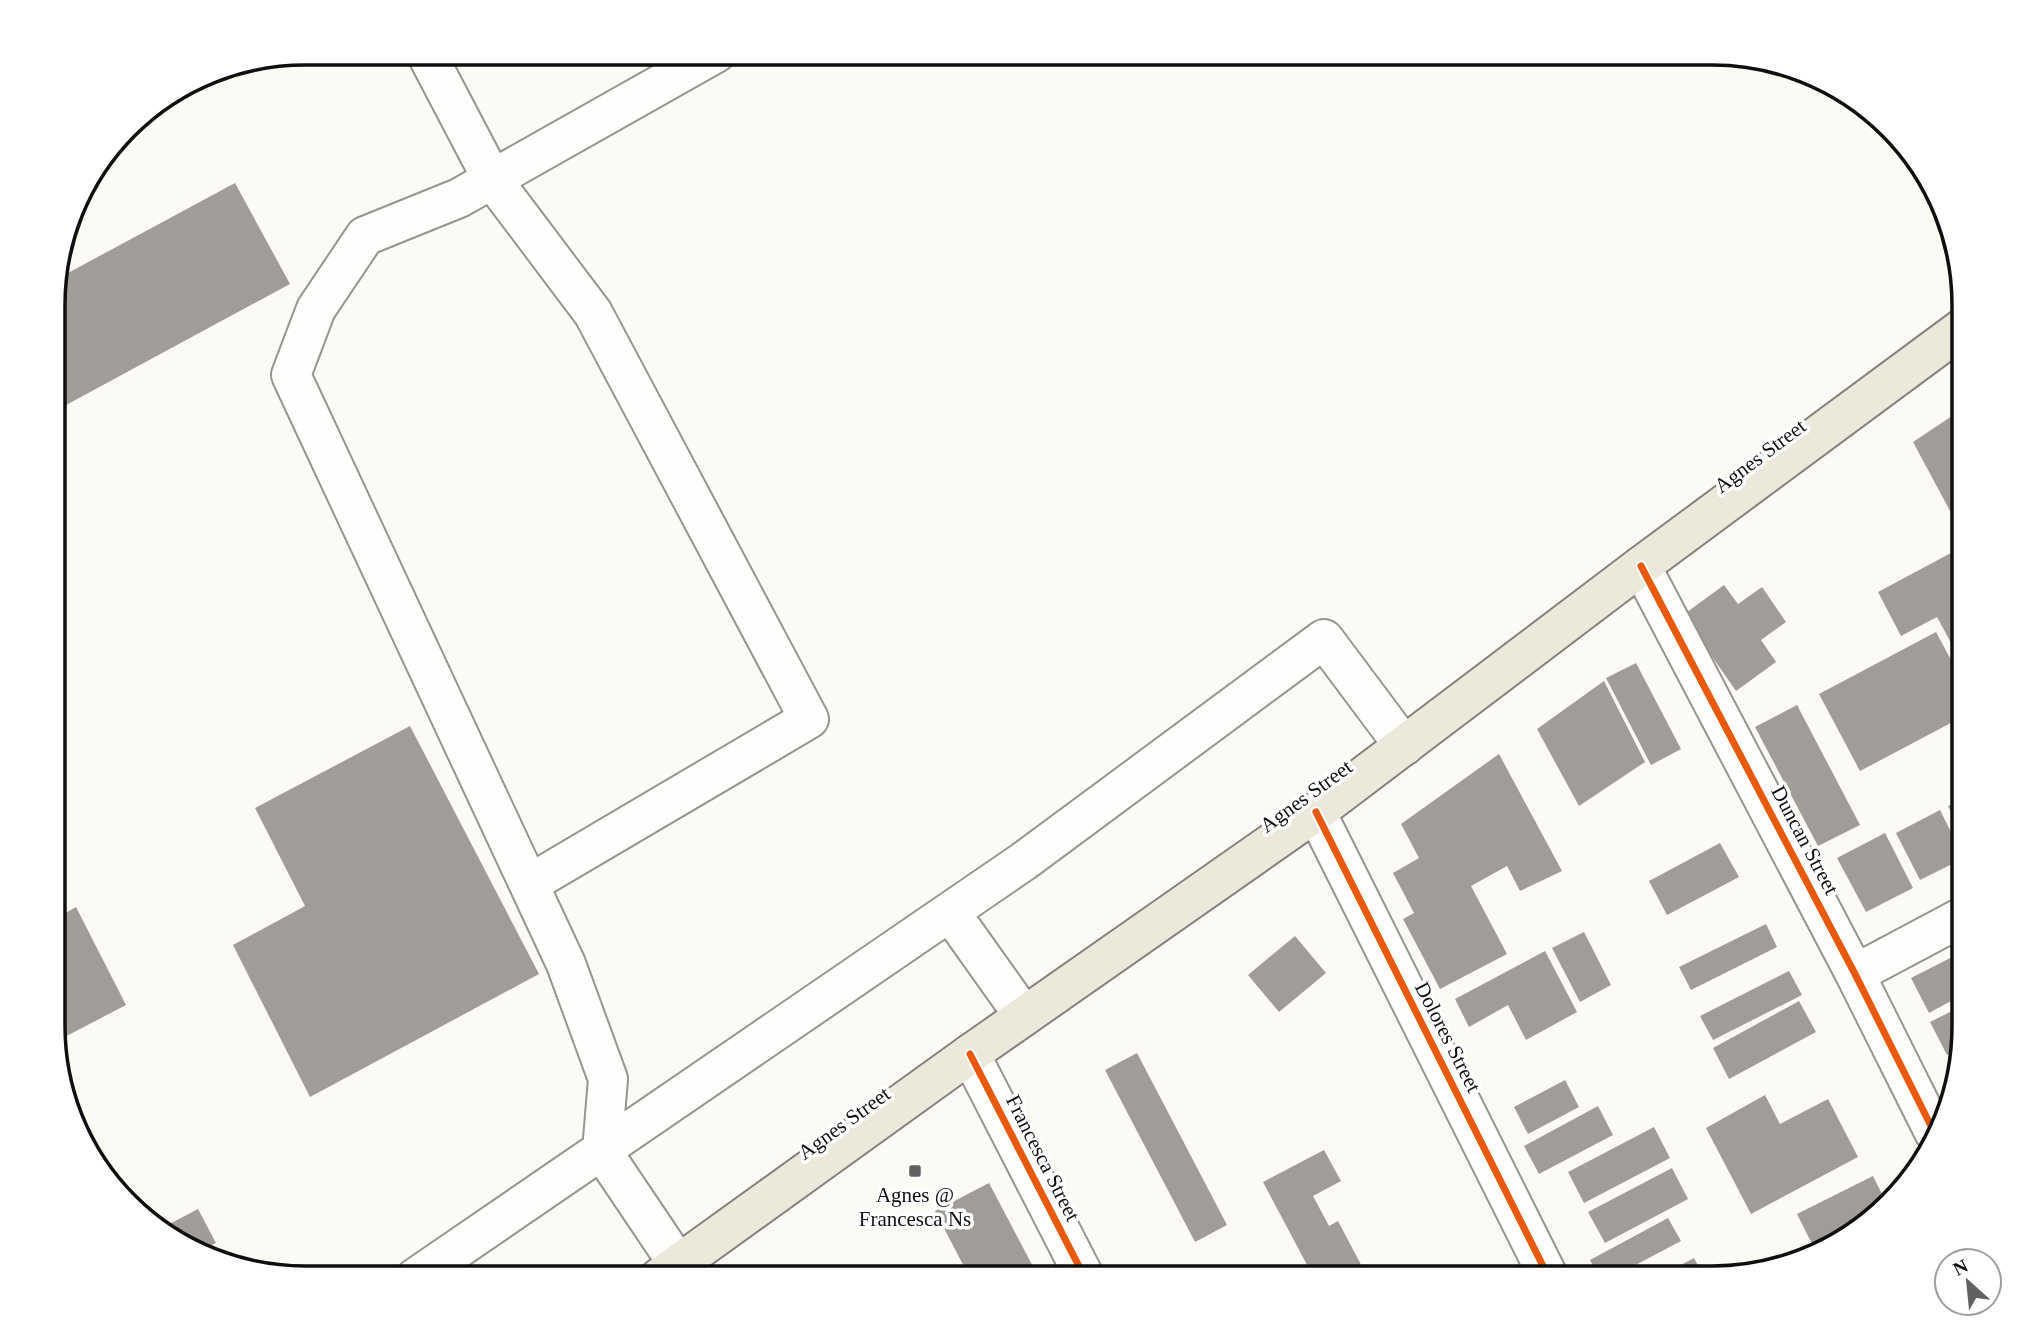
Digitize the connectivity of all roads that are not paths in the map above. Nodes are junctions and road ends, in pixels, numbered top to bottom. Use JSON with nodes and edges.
{"nodes":[{"id":1,"x":433,"y":65,"type":"edge"},
{"id":2,"x":693,"y":65,"type":"edge"},
{"id":3,"x":492,"y":179,"type":"junction"},
{"id":4,"x":1952,"y":336,"type":"edge"},
{"id":5,"x":1641,"y":566,"type":"junction"},
{"id":6,"x":1404,"y":746,"type":"junction"},
{"id":7,"x":1316,"y":812,"type":"junction"},
{"id":8,"x":529,"y":884,"type":"junction"},
{"id":9,"x":950,"y":912,"type":"junction"},
{"id":10,"x":1952,"y":922,"type":"edge"},
{"id":11,"x":1855,"y":974,"type":"junction"},
{"id":12,"x":1024,"y":1016,"type":"junction"},
{"id":13,"x":970,"y":1054,"type":"junction"},
{"id":14,"x":1930,"y":1124,"type":"edge"},
{"id":15,"x":602,"y":1151,"type":"junction"},
{"id":16,"x":433,"y":1266,"type":"edge"},
{"id":17,"x":666,"y":1266,"type":"edge"},
{"id":18,"x":676,"y":1266,"type":"edge"},
{"id":19,"x":1079,"y":1266,"type":"edge"},
{"id":20,"x":1543,"y":1266,"type":"edge"}],
"edges":[{"from":1,"to":3,"type":"street"},
{"from":2,"to":3,"type":"street"},
{"from":3,"to":8,"type":"street"},
{"from":3,"to":8,"type":"street"},
{"from":4,"to":5,"type":"main road","name":"Agnes Street"},
{"from":5,"to":6,"type":"main road","name":"Agnes Street"},
{"from":5,"to":11,"type":"street","name":"Duncan Street"},
{"from":6,"to":7,"type":"main road","name":"Agnes Street"},
{"from":6,"to":9,"type":"street"},
{"from":7,"to":12,"type":"main road","name":"Agnes Street"},
{"from":7,"to":20,"type":"street","name":"Dolores Street"},
{"from":8,"to":15,"type":"street"},
{"from":9,"to":12,"type":"street"},
{"from":9,"to":15,"type":"street"},
{"from":10,"to":11,"type":"street"},
{"from":11,"to":14,"type":"street","name":"Duncan Street"},
{"from":12,"to":13,"type":"main road","name":"Agnes Street"},
{"from":13,"to":18,"type":"main road","name":"Agnes Street"},
{"from":13,"to":19,"type":"street","name":"Francesca Street"},
{"from":15,"to":16,"type":"street"},
{"from":15,"to":17,"type":"street"}]}
